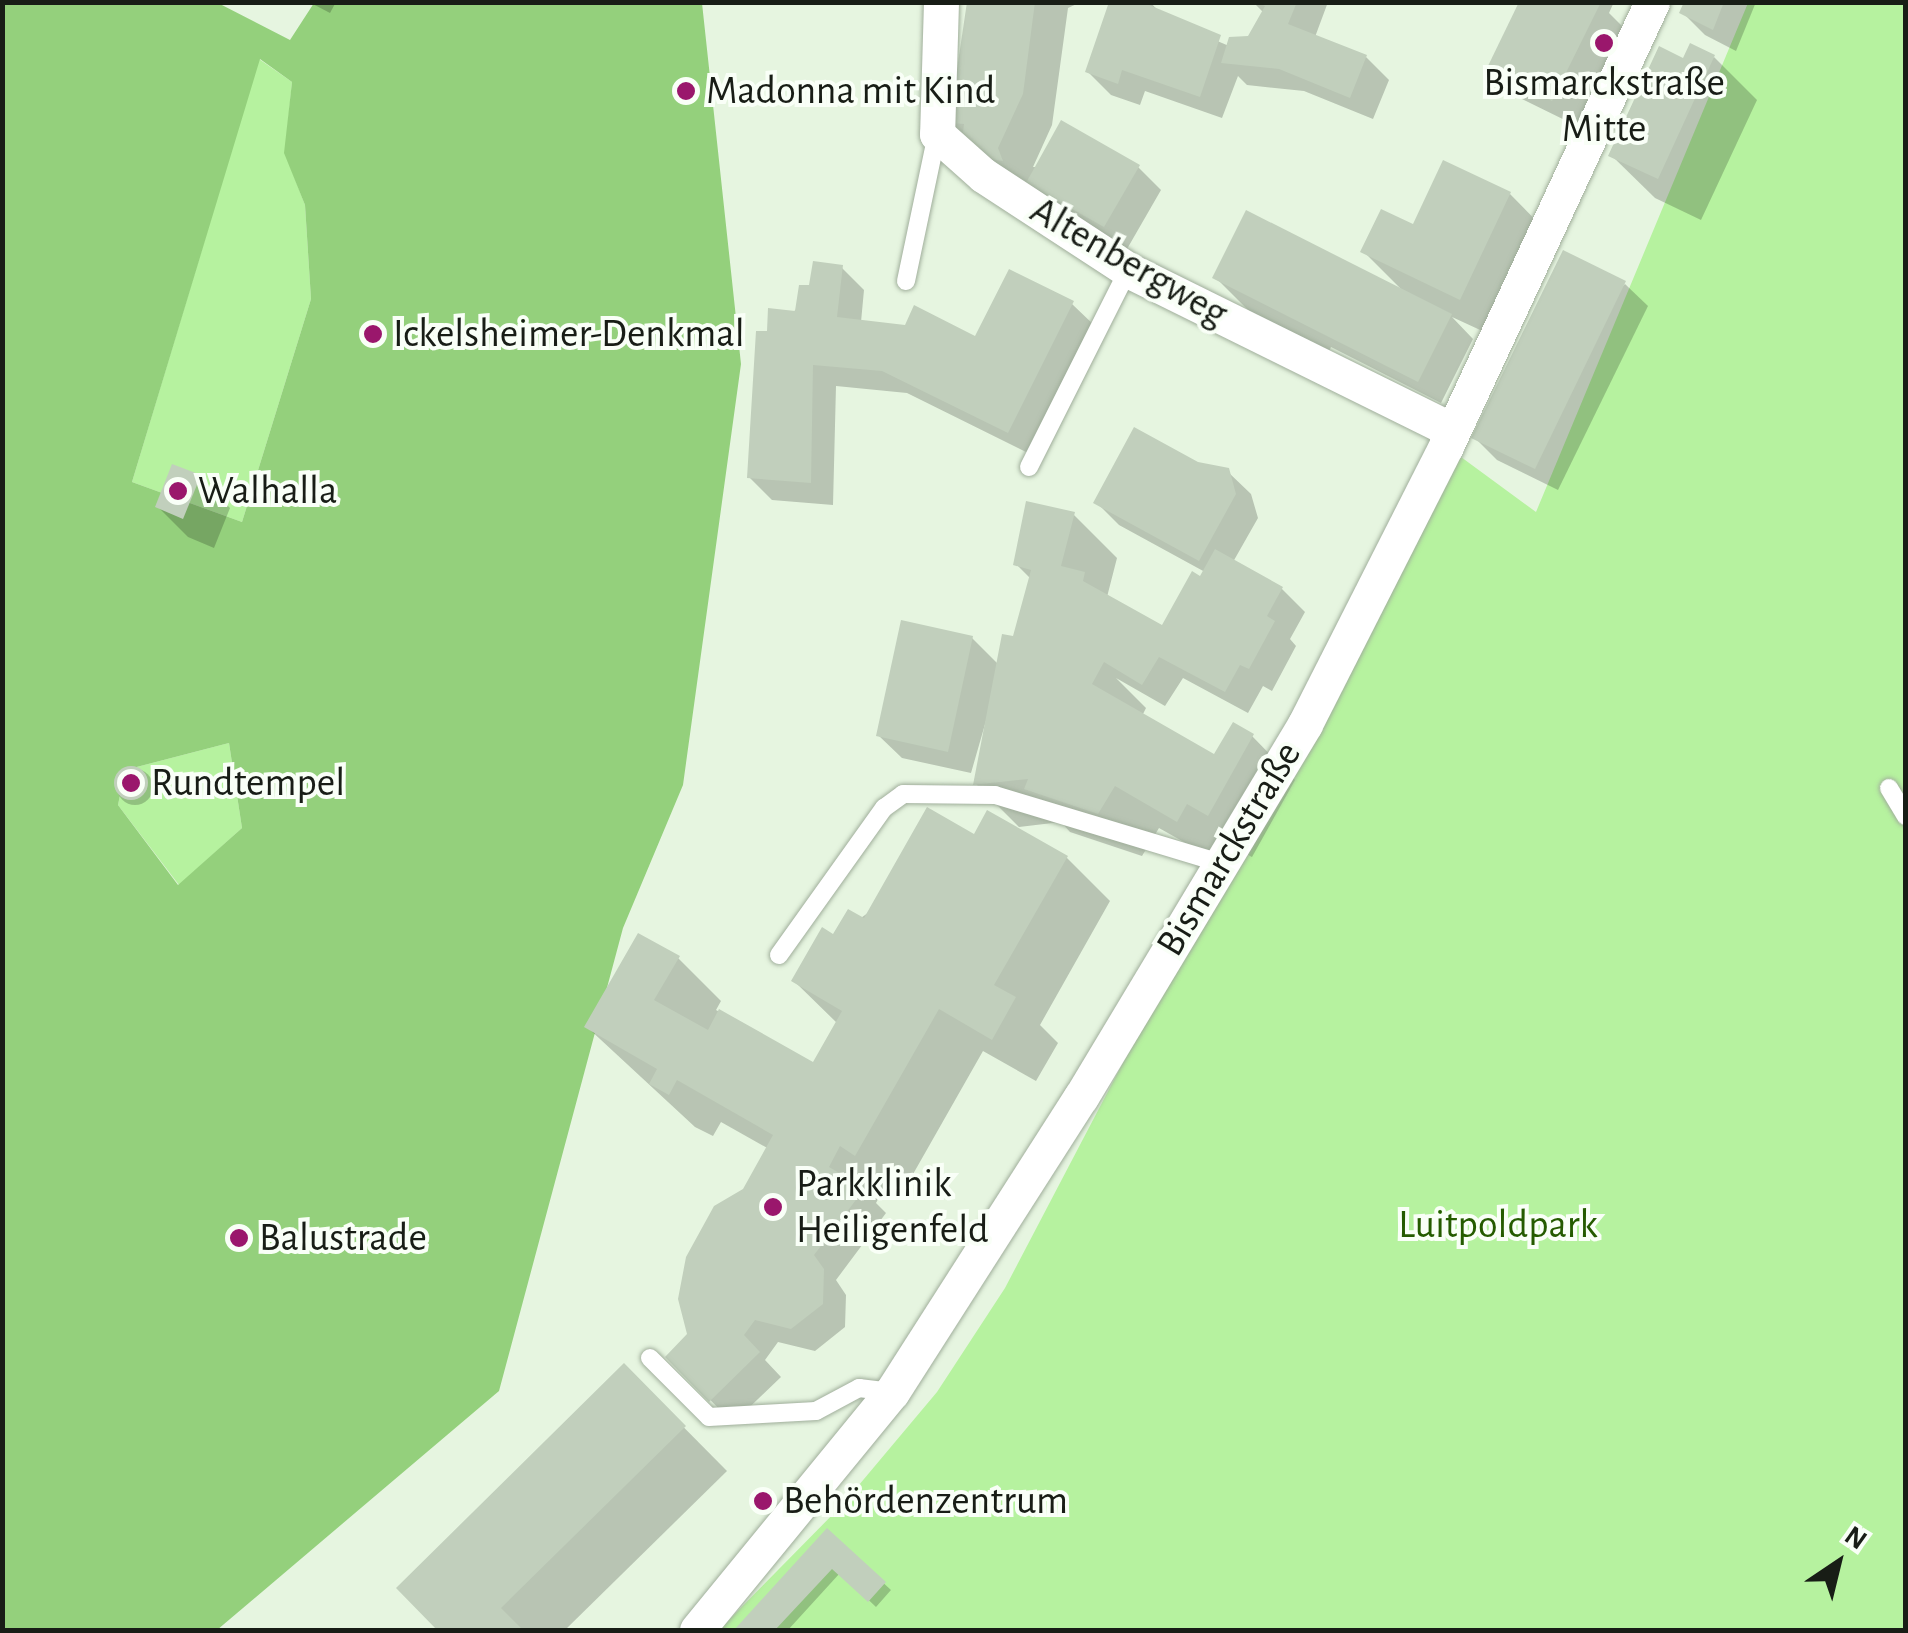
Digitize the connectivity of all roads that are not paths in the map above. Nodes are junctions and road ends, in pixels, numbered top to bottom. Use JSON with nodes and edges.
{"nodes":[{"id":1,"x":941,"y":2,"type":"edge"},
{"id":2,"x":1652,"y":2,"type":"edge"},
{"id":3,"x":937,"y":134,"type":"junction"},
{"id":4,"x":1128,"y":270,"type":"junction"},
{"id":5,"x":906,"y":281,"type":"dead end"},
{"id":6,"x":1452,"y":430,"type":"junction"},
{"id":7,"x":1029,"y":467,"type":"dead end"},
{"id":8,"x":1888,"y":788,"type":"dead end"},
{"id":9,"x":1906,"y":816,"type":"edge"},
{"id":10,"x":1220,"y":864,"type":"junction"},
{"id":11,"x":779,"y":955,"type":"dead end"},
{"id":12,"x":650,"y":1358,"type":"dead end"},
{"id":13,"x":892,"y":1392,"type":"junction"},
{"id":14,"x":697,"y":1630,"type":"edge"}],
"edges":[{"from":1,"to":3,"type":"street"},
{"from":2,"to":6,"type":"street","name":"Bismarckstraße"},
{"from":3,"to":4,"type":"street","name":"Altenbergweg"},
{"from":3,"to":5,"type":"lane"},
{"from":4,"to":6,"type":"street","name":"Altenbergweg"},
{"from":4,"to":7,"type":"lane"},
{"from":6,"to":10,"type":"street","name":"Bismarckstraße"},
{"from":8,"to":9,"type":"lane"},
{"from":10,"to":11,"type":"lane"},
{"from":10,"to":13,"type":"street","name":"Bismarckstraße"},
{"from":12,"to":13,"type":"lane"},
{"from":13,"to":14,"type":"street","name":"Bismarckstraße"}]}
